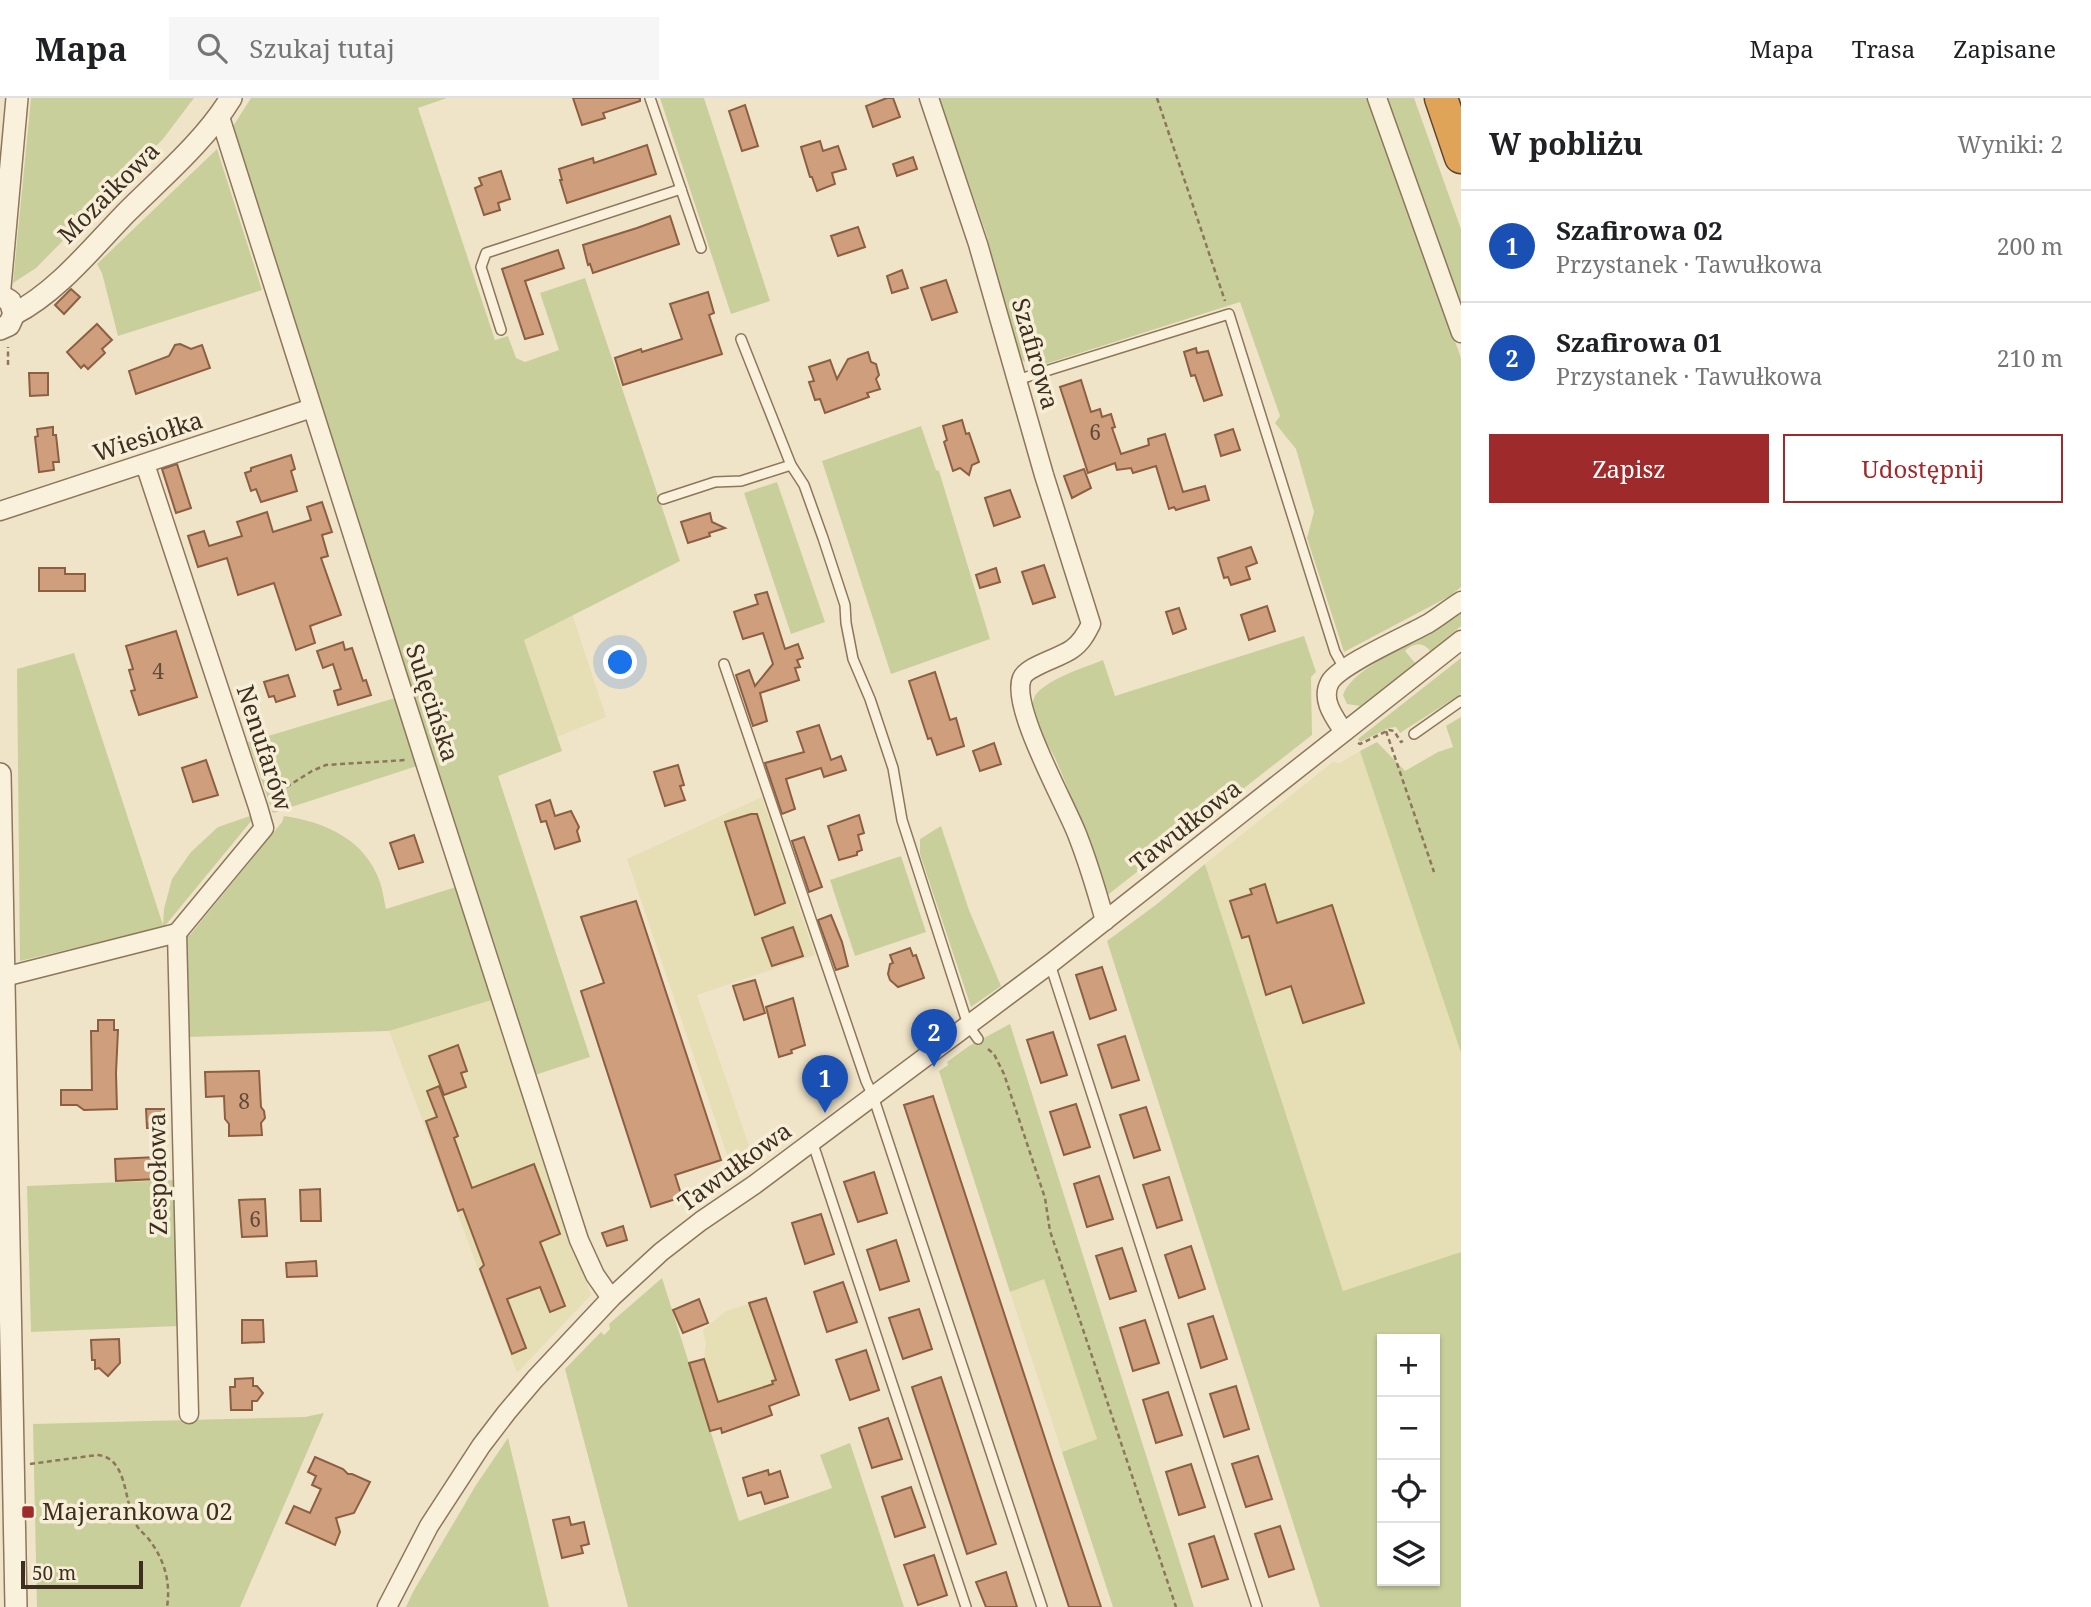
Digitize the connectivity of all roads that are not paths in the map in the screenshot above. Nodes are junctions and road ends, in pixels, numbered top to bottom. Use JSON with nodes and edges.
{"nodes":[{"id":1,"x":17,"y":98,"type":"edge"},
{"id":2,"x":231,"y":98,"type":"edge"},
{"id":3,"x":650,"y":98,"type":"edge"},
{"id":4,"x":929,"y":98,"type":"edge"},
{"id":5,"x":1377,"y":98,"type":"edge"},
{"id":6,"x":1441,"y":98,"type":"edge"},
{"id":7,"x":220,"y":117,"type":"junction"},
{"id":8,"x":1461,"y":158,"type":"edge"},
{"id":9,"x":681,"y":189,"type":"junction"},
{"id":10,"x":701,"y":248,"type":"dead end"},
{"id":11,"x":0,"y":287,"type":"edge"},
{"id":12,"x":0,"y":295,"type":"edge"},
{"id":13,"x":7,"y":321,"type":"edge"},
{"id":14,"x":501,"y":330,"type":"dead end"},
{"id":15,"x":1461,"y":333,"type":"edge"},
{"id":16,"x":741,"y":339,"type":"dead end"},
{"id":17,"x":1017,"y":380,"type":"junction"},
{"id":18,"x":312,"y":408,"type":"junction"},
{"id":19,"x":145,"y":464,"type":"junction"},
{"id":20,"x":790,"y":465,"type":"junction"},
{"id":21,"x":663,"y":499,"type":"dead end"},
{"id":22,"x":0,"y":511,"type":"edge"},
{"id":23,"x":1461,"y":601,"type":"edge"},
{"id":24,"x":1461,"y":640,"type":"edge"},
{"id":25,"x":724,"y":664,"type":"dead end"},
{"id":26,"x":1344,"y":668,"type":"junction"},
{"id":27,"x":1461,"y":701,"type":"edge"},
{"id":28,"x":1413,"y":734,"type":"road end"},
{"id":29,"x":1349,"y":735,"type":"junction"},
{"id":30,"x":0,"y":774,"type":"edge"},
{"id":31,"x":1105,"y":921,"type":"junction"},
{"id":32,"x":177,"y":933,"type":"junction"},
{"id":33,"x":1050,"y":964,"type":"junction"},
{"id":34,"x":4,"y":977,"type":"junction"},
{"id":35,"x":973,"y":1032,"type":"junction"},
{"id":36,"x":3,"y":1076,"type":"edge"},
{"id":37,"x":873,"y":1096,"type":"junction"},
{"id":38,"x":812,"y":1141,"type":"junction"},
{"id":39,"x":611,"y":1298,"type":"junction"},
{"id":40,"x":188,"y":1414,"type":"dead end"},
{"id":41,"x":8,"y":1552,"type":"edge"},
{"id":42,"x":16,"y":1607,"type":"edge"},
{"id":43,"x":387,"y":1607,"type":"edge"},
{"id":44,"x":966,"y":1607,"type":"edge"},
{"id":45,"x":1042,"y":1607,"type":"edge"},
{"id":46,"x":1257,"y":1607,"type":"edge"}],
"edges":[{"from":1,"to":11,"type":"street"},
{"from":2,"to":7,"type":"street","name":"Mozaikowa"},
{"from":3,"to":9,"type":"lane"},
{"from":4,"to":17,"type":"street","name":"Szafirowa"},
{"from":5,"to":15,"type":"street"},
{"from":6,"to":8,"type":"highway"},
{"from":7,"to":13,"type":"street","name":"Mozaikowa"},
{"from":7,"to":18,"type":"street","name":"Sulęcińska"},
{"from":9,"to":10,"type":"lane"},
{"from":9,"to":14,"type":"lane"},
{"from":12,"to":13,"type":"street"},
{"from":16,"to":20,"type":"lane"},
{"from":17,"to":26,"type":"lane"},
{"from":17,"to":31,"type":"street","name":"Szafirowa"},
{"from":18,"to":19,"type":"street","name":"Wiesiołka"},
{"from":18,"to":39,"type":"street","name":"Sulęcińska"},
{"from":19,"to":22,"type":"street","name":"Wiesiołka"},
{"from":19,"to":32,"type":"street","name":"Nenufarów"},
{"from":20,"to":21,"type":"lane"},
{"from":20,"to":35,"type":"lane"},
{"from":23,"to":26,"type":"street"},
{"from":24,"to":29,"type":"street","name":"Tawułkowa"},
{"from":25,"to":37,"type":"lane"},
{"from":26,"to":29,"type":"street"},
{"from":27,"to":28,"type":"lane"},
{"from":29,"to":31,"type":"street","name":"Tawułkowa"},
{"from":30,"to":34,"type":"street"},
{"from":31,"to":33,"type":"street","name":"Tawułkowa"},
{"from":32,"to":34,"type":"street"},
{"from":32,"to":40,"type":"street","name":"Zespołowa"},
{"from":33,"to":35,"type":"street","name":"Tawułkowa"},
{"from":33,"to":46,"type":"lane"},
{"from":34,"to":36,"type":"street"},
{"from":35,"to":37,"type":"street","name":"Tawułkowa"},
{"from":36,"to":41,"type":"street"},
{"from":37,"to":38,"type":"street","name":"Tawułkowa"},
{"from":37,"to":45,"type":"lane"},
{"from":38,"to":39,"type":"street","name":"Tawułkowa"},
{"from":38,"to":44,"type":"lane"},
{"from":39,"to":43,"type":"street","name":"Tawułkowa"},
{"from":41,"to":42,"type":"street"}]}
